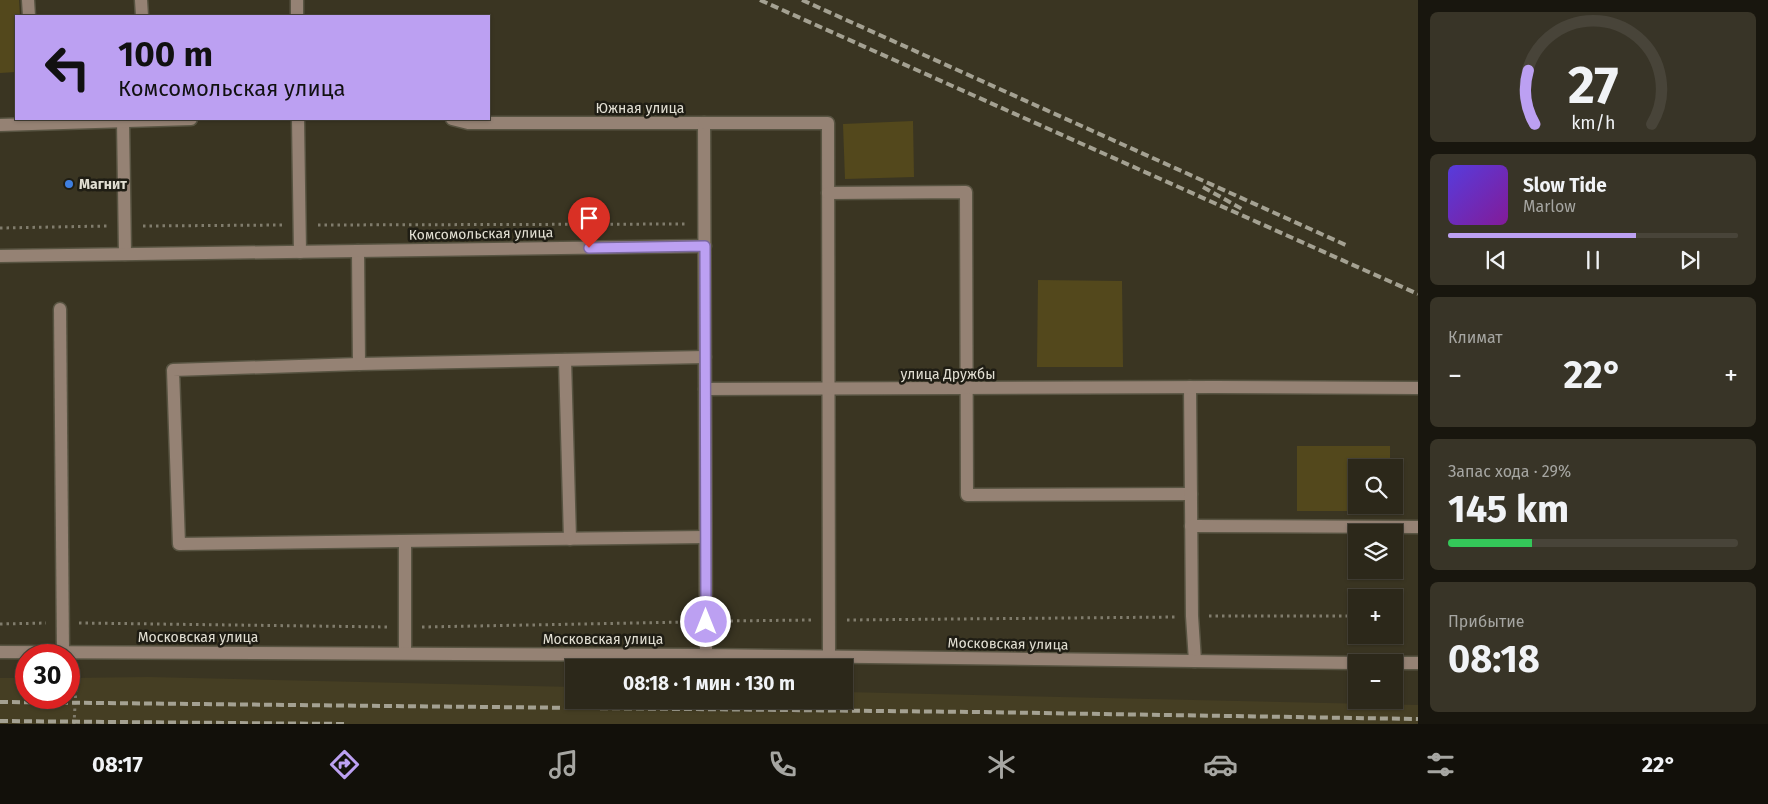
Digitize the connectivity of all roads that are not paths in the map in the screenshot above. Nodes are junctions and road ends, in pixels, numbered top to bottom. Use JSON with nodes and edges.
{"nodes":[{"id":1,"x":28,"y":0,"type":"edge"},
{"id":2,"x":141,"y":0,"type":"edge"},
{"id":3,"x":297,"y":0,"type":"edge"},
{"id":4,"x":29,"y":15,"type":"edge"},
{"id":5,"x":142,"y":15,"type":"edge"},
{"id":6,"x":297,"y":15,"type":"edge"},
{"id":7,"x":123,"y":120,"type":"joint"},
{"id":8,"x":298,"y":120,"type":"edge"},
{"id":9,"x":456,"y":120,"type":"edge"},
{"id":10,"x":704,"y":123,"type":"junction"},
{"id":11,"x":0,"y":125,"type":"edge"},
{"id":12,"x":828,"y":193,"type":"junction"},
{"id":13,"x":705,"y":246,"type":"junction"},
{"id":14,"x":358,"y":251,"type":"junction"},
{"id":15,"x":300,"y":252,"type":"junction"},
{"id":16,"x":126,"y":254,"type":"junction"},
{"id":17,"x":0,"y":256,"type":"edge"},
{"id":18,"x":60,"y":309,"type":"dead end"},
{"id":19,"x":705,"y":357,"type":"junction"},
{"id":20,"x":565,"y":360,"type":"junction"},
{"id":21,"x":359,"y":364,"type":"junction"},
{"id":22,"x":1190,"y":387,"type":"junction"},
{"id":23,"x":967,"y":388,"type":"junction"},
{"id":24,"x":1418,"y":388,"type":"edge"},
{"id":25,"x":705,"y":389,"type":"junction"},
{"id":26,"x":828,"y":389,"type":"junction"},
{"id":27,"x":1191,"y":494,"type":"junction"},
{"id":28,"x":1191,"y":526,"type":"junction"},
{"id":29,"x":1418,"y":527,"type":"edge"},
{"id":30,"x":706,"y":537,"type":"junction"},
{"id":31,"x":570,"y":539,"type":"junction"},
{"id":32,"x":405,"y":542,"type":"junction"},
{"id":33,"x":64,"y":644,"type":"edge"},
{"id":34,"x":80,"y":651,"type":"edge"},
{"id":35,"x":0,"y":652,"type":"edge"},
{"id":36,"x":15,"y":652,"type":"edge"},
{"id":37,"x":405,"y":653,"type":"junction"},
{"id":38,"x":706,"y":655,"type":"junction"},
{"id":39,"x":829,"y":658,"type":"junction"},
{"id":40,"x":1194,"y":661,"type":"junction"},
{"id":41,"x":1348,"y":663,"type":"edge"},
{"id":42,"x":1403,"y":663,"type":"edge"},
{"id":43,"x":1418,"y":664,"type":"edge"}],
"edges":[{"from":1,"to":4,"type":"street"},
{"from":2,"to":5,"type":"street"},
{"from":3,"to":6,"type":"street"},
{"from":7,"to":11,"type":"street"},
{"from":7,"to":16,"type":"street"},
{"from":8,"to":15,"type":"street"},
{"from":9,"to":10,"type":"street","name":"Южная улица"},
{"from":10,"to":12,"type":"street","name":"Южная улица"},
{"from":10,"to":13,"type":"street"},
{"from":12,"to":23,"type":"street"},
{"from":12,"to":26,"type":"street"},
{"from":13,"to":14,"type":"street","name":"Комсомольская улица"},
{"from":13,"to":19,"type":"street"},
{"from":14,"to":15,"type":"street","name":"Комсомольская улица"},
{"from":14,"to":21,"type":"street"},
{"from":15,"to":16,"type":"street","name":"Комсомольская улица"},
{"from":16,"to":17,"type":"street","name":"Комсомольская улица"},
{"from":18,"to":33,"type":"street"},
{"from":19,"to":20,"type":"street"},
{"from":19,"to":25,"type":"street"},
{"from":20,"to":21,"type":"street"},
{"from":20,"to":31,"type":"street"},
{"from":21,"to":32,"type":"street"},
{"from":22,"to":23,"type":"street","name":"улица Дружбы"},
{"from":22,"to":24,"type":"street","name":"улица Дружбы"},
{"from":22,"to":27,"type":"street"},
{"from":23,"to":26,"type":"street","name":"улица Дружбы"},
{"from":23,"to":27,"type":"street"},
{"from":25,"to":26,"type":"street","name":"улица Дружбы"},
{"from":25,"to":30,"type":"street"},
{"from":26,"to":39,"type":"street"},
{"from":27,"to":28,"type":"street"},
{"from":28,"to":29,"type":"street"},
{"from":28,"to":40,"type":"street"},
{"from":30,"to":31,"type":"street"},
{"from":30,"to":38,"type":"street"},
{"from":31,"to":32,"type":"street"},
{"from":32,"to":37,"type":"street"},
{"from":34,"to":37,"type":"street","name":"Московская улица"},
{"from":35,"to":36,"type":"street","name":"Московская улица"},
{"from":37,"to":38,"type":"street","name":"Московская улица"},
{"from":38,"to":39,"type":"street","name":"Московская улица"},
{"from":39,"to":40,"type":"street","name":"Московская улица"},
{"from":40,"to":41,"type":"street","name":"Московская улица"},
{"from":42,"to":43,"type":"street"}]}
